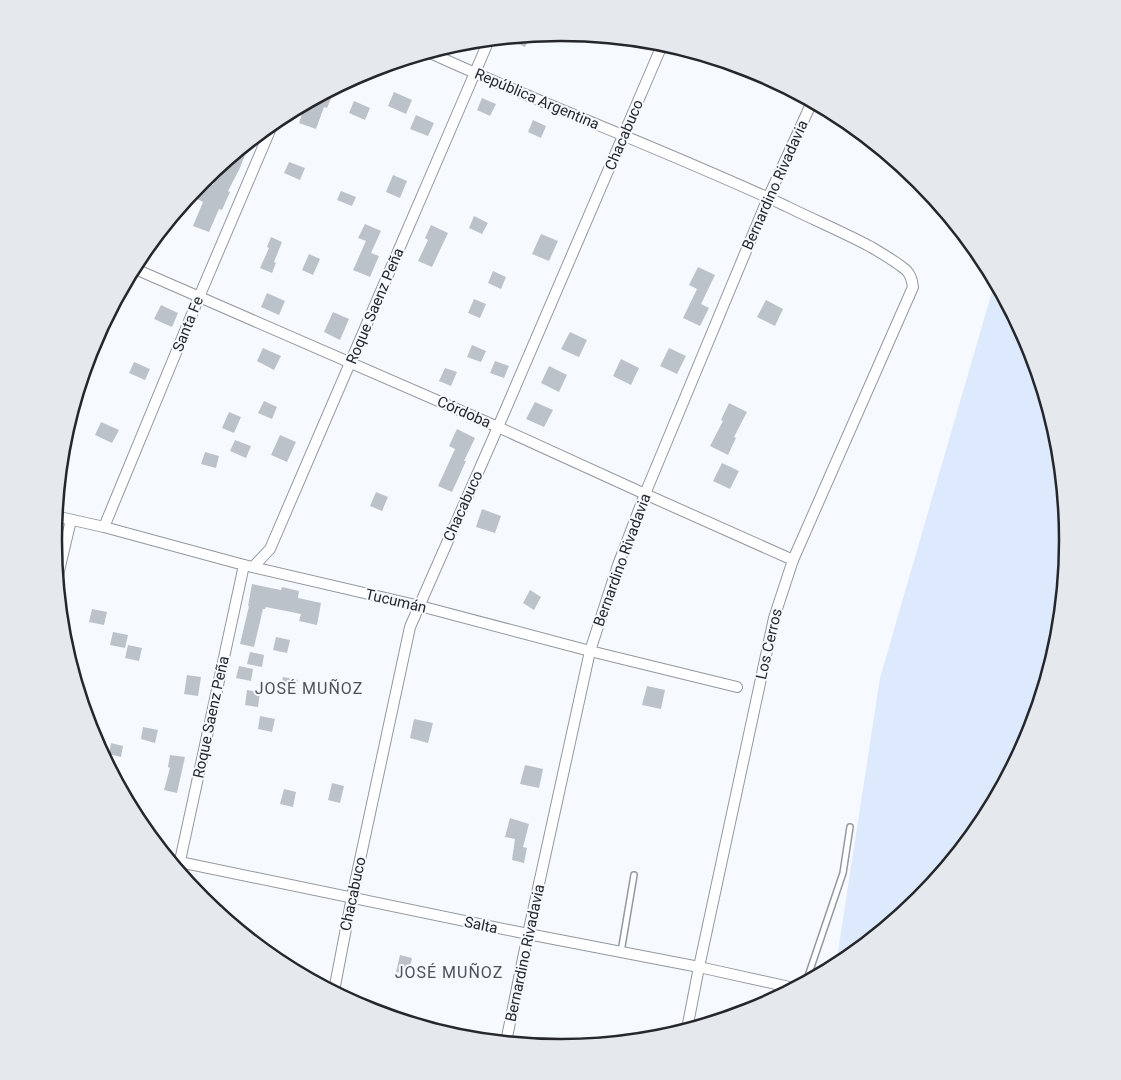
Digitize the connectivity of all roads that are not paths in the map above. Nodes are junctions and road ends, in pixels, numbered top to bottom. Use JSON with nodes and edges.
{"nodes":[{"id":1,"x":486,"y":47,"type":"edge"},
{"id":2,"x":660,"y":51,"type":"edge"},
{"id":3,"x":438,"y":56,"type":"edge"},
{"id":4,"x":474,"y":73,"type":"junction"},
{"id":5,"x":809,"y":108,"type":"edge"},
{"id":6,"x":267,"y":136,"type":"edge"},
{"id":7,"x":624,"y":136,"type":"junction"},
{"id":8,"x":768,"y":198,"type":"junction"},
{"id":9,"x":141,"y":271,"type":"edge"},
{"id":10,"x":912,"y":280,"type":"joint"},
{"id":11,"x":199,"y":297,"type":"junction"},
{"id":12,"x":351,"y":362,"type":"junction"},
{"id":13,"x":498,"y":427,"type":"junction"},
{"id":14,"x":645,"y":494,"type":"junction"},
{"id":15,"x":63,"y":518,"type":"edge"},
{"id":16,"x":71,"y":520,"type":"junction"},
{"id":17,"x":104,"y":527,"type":"junction"},
{"id":18,"x":62,"y":556,"type":"edge"},
{"id":19,"x":793,"y":560,"type":"junction"},
{"id":20,"x":248,"y":566,"type":"junction"},
{"id":21,"x":420,"y":606,"type":"junction"},
{"id":22,"x":590,"y":651,"type":"junction"},
{"id":23,"x":737,"y":687,"type":"dead end"},
{"id":24,"x":850,"y":827,"type":"dead end"},
{"id":25,"x":177,"y":859,"type":"edge"},
{"id":26,"x":183,"y":865,"type":"edge"},
{"id":27,"x":634,"y":875,"type":"dead end"},
{"id":28,"x":352,"y":897,"type":"junction"},
{"id":29,"x":528,"y":934,"type":"junction"},
{"id":30,"x":621,"y":952,"type":"junction"},
{"id":31,"x":699,"y":967,"type":"junction"},
{"id":32,"x":809,"y":972,"type":"edge"},
{"id":33,"x":335,"y":985,"type":"edge"},
{"id":34,"x":784,"y":986,"type":"edge"},
{"id":35,"x":688,"y":1022,"type":"edge"},
{"id":36,"x":507,"y":1035,"type":"edge"}],
"edges":[{"from":1,"to":4,"type":"street","name":"Roque Saenz Peña"},
{"from":2,"to":7,"type":"street","name":"Chacabuco"},
{"from":3,"to":4,"type":"street","name":"República Argentina"},
{"from":4,"to":7,"type":"street","name":"República Argentina"},
{"from":4,"to":12,"type":"street","name":"Roque Saenz Peña"},
{"from":5,"to":8,"type":"street","name":"Bernardino Rivadavia"},
{"from":6,"to":11,"type":"street","name":"Santa Fe"},
{"from":7,"to":8,"type":"street","name":"República Argentina"},
{"from":7,"to":13,"type":"street","name":"Chacabuco"},
{"from":8,"to":10,"type":"street","name":"República Argentina"},
{"from":8,"to":14,"type":"street","name":"Bernardino Rivadavia"},
{"from":9,"to":11,"type":"street","name":"Córdoba"},
{"from":10,"to":19,"type":"street","name":"Los Cerros"},
{"from":11,"to":12,"type":"street","name":"Córdoba"},
{"from":11,"to":17,"type":"street","name":"Santa Fe"},
{"from":12,"to":13,"type":"street","name":"Córdoba"},
{"from":12,"to":20,"type":"street","name":"Roque Saenz Peña"},
{"from":13,"to":14,"type":"street","name":"Córdoba"},
{"from":13,"to":21,"type":"street","name":"Chacabuco"},
{"from":14,"to":19,"type":"street","name":"Córdoba"},
{"from":14,"to":22,"type":"street","name":"Bernardino Rivadavia"},
{"from":15,"to":16,"type":"street","name":"Tucumán"},
{"from":16,"to":17,"type":"street","name":"Tucumán"},
{"from":16,"to":18,"type":"street"},
{"from":17,"to":20,"type":"street","name":"Tucumán"},
{"from":19,"to":31,"type":"street","name":"Los Cerros"},
{"from":20,"to":21,"type":"street","name":"Tucumán"},
{"from":20,"to":25,"type":"street","name":"Roque Saenz Peña"},
{"from":21,"to":22,"type":"street","name":"Tucumán"},
{"from":21,"to":28,"type":"street","name":"Chacabuco"},
{"from":22,"to":23,"type":"street","name":"Tucumán"},
{"from":22,"to":29,"type":"street","name":"Bernardino Rivadavia"},
{"from":24,"to":32,"type":"lane"},
{"from":26,"to":28,"type":"street","name":"Salta"},
{"from":27,"to":30,"type":"lane"},
{"from":28,"to":29,"type":"street","name":"Salta"},
{"from":28,"to":33,"type":"street","name":"Chacabuco"},
{"from":29,"to":30,"type":"street","name":"Salta"},
{"from":29,"to":36,"type":"street","name":"Bernardino Rivadavia"},
{"from":30,"to":31,"type":"street","name":"Salta"},
{"from":31,"to":34,"type":"street","name":"Salta"},
{"from":31,"to":35,"type":"street","name":"Los Cerros"}]}
